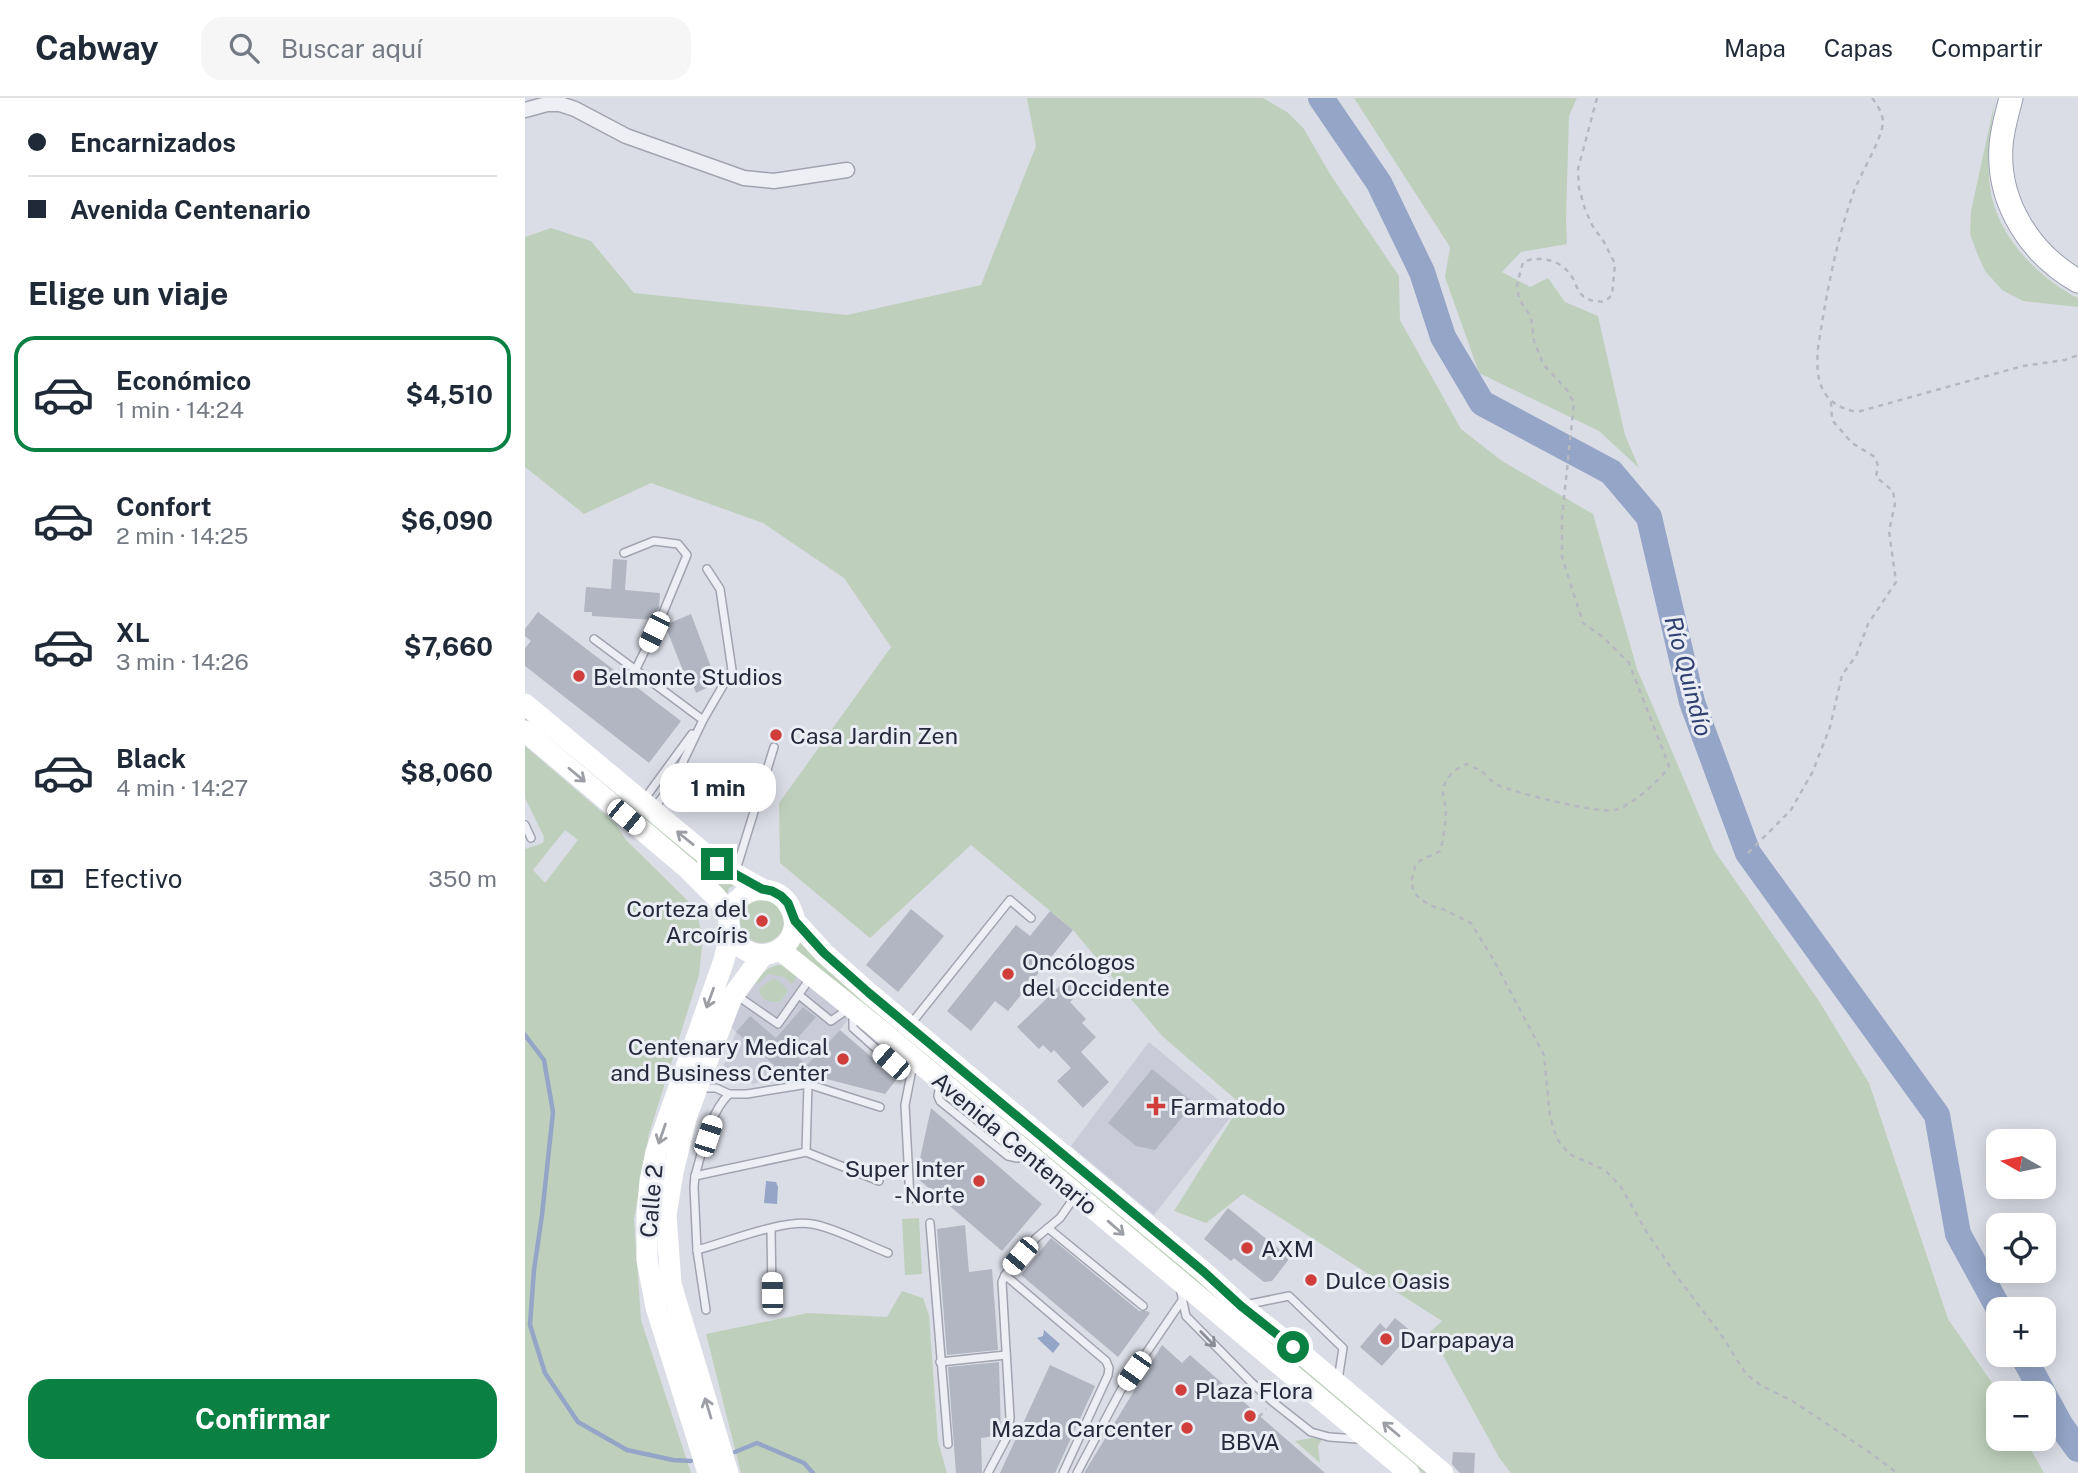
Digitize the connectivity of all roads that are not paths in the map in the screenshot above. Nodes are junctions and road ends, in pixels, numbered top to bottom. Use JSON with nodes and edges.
{"nodes":[{"id":1,"x":2011,"y":98,"type":"edge"},
{"id":2,"x":525,"y":110,"type":"edge"},
{"id":3,"x":847,"y":170,"type":"dead end"},
{"id":4,"x":2078,"y":281,"type":"edge"},
{"id":5,"x":624,"y":553,"type":"dead end"},
{"id":6,"x":707,"y":569,"type":"dead end"},
{"id":7,"x":594,"y":639,"type":"dead end"},
{"id":8,"x":635,"y":669,"type":"junction"},
{"id":9,"x":525,"y":704,"type":"edge"},
{"id":10,"x":703,"y":720,"type":"junction"},
{"id":11,"x":525,"y":731,"type":"edge"},
{"id":12,"x":774,"y":747,"type":"dead end"},
{"id":13,"x":647,"y":806,"type":"junction"},
{"id":14,"x":525,"y":825,"type":"edge"},
{"id":15,"x":531,"y":838,"type":"dead end"},
{"id":16,"x":734,"y":874,"type":"junction"},
{"id":17,"x":762,"y":889,"type":"junction"},
{"id":18,"x":1031,"y":918,"type":"dead end"},
{"id":19,"x":795,"y":921,"type":"junction"},
{"id":20,"x":729,"y":923,"type":"junction"},
{"id":21,"x":772,"y":953,"type":"junction"},
{"id":22,"x":813,"y":974,"type":"junction"},
{"id":23,"x":799,"y":995,"type":"junction"},
{"id":24,"x":732,"y":997,"type":"junction"},
{"id":25,"x":853,"y":1008,"type":"junction"},
{"id":26,"x":910,"y":1026,"type":"junction"},
{"id":27,"x":914,"y":1058,"type":"junction"},
{"id":28,"x":808,"y":1084,"type":"junction"},
{"id":29,"x":698,"y":1088,"type":"junction"},
{"id":30,"x":729,"y":1094,"type":"junction"},
{"id":31,"x":880,"y":1108,"type":"dead end"},
{"id":32,"x":806,"y":1152,"type":"junction"},
{"id":33,"x":695,"y":1176,"type":"junction"},
{"id":34,"x":879,"y":1181,"type":"dead end"},
{"id":35,"x":1076,"y":1194,"type":"junction"},
{"id":36,"x":910,"y":1199,"type":"dead end"},
{"id":37,"x":930,"y":1223,"type":"dead end"},
{"id":38,"x":1048,"y":1228,"type":"junction"},
{"id":39,"x":771,"y":1229,"type":"junction"},
{"id":40,"x":697,"y":1250,"type":"junction"},
{"id":41,"x":888,"y":1253,"type":"dead end"},
{"id":42,"x":1005,"y":1275,"type":"junction"},
{"id":43,"x":1180,"y":1289,"type":"junction"},
{"id":44,"x":772,"y":1293,"type":"dead end"},
{"id":45,"x":1143,"y":1306,"type":"dead end"},
{"id":46,"x":1241,"y":1306,"type":"junction"},
{"id":47,"x":706,"y":1310,"type":"dead end"},
{"id":48,"x":1006,"y":1355,"type":"junction"},
{"id":49,"x":940,"y":1362,"type":"junction"},
{"id":50,"x":1338,"y":1384,"type":"junction"},
{"id":51,"x":1369,"y":1440,"type":"junction"},
{"id":52,"x":948,"y":1444,"type":"dead end"},
{"id":53,"x":708,"y":1473,"type":"edge"},
{"id":54,"x":728,"y":1473,"type":"edge"},
{"id":55,"x":988,"y":1473,"type":"edge"},
{"id":56,"x":1063,"y":1473,"type":"edge"},
{"id":57,"x":1077,"y":1473,"type":"edge"},
{"id":58,"x":1409,"y":1473,"type":"edge"},
{"id":59,"x":1443,"y":1473,"type":"edge"}],
"edges":[{"from":1,"to":4,"type":"main road"},
{"from":2,"to":3,"type":"street"},
{"from":5,"to":8,"type":"lane"},
{"from":6,"to":10,"type":"lane"},
{"from":7,"to":8,"type":"lane"},
{"from":8,"to":10,"type":"lane"},
{"from":9,"to":13,"type":"main road"},
{"from":10,"to":13,"type":"lane"},
{"from":10,"to":13,"type":"lane"},
{"from":11,"to":20,"type":"main road","one_way":true},
{"from":12,"to":16,"type":"lane"},
{"from":16,"to":13,"type":"main road","one_way":true},
{"from":14,"to":15,"type":"lane"},
{"from":16,"to":17,"type":"main road"},
{"from":17,"to":19,"type":"main road"},
{"from":17,"to":20,"type":"main road"},
{"from":18,"to":26,"type":"lane"},
{"from":19,"to":21,"type":"main road"},
{"from":19,"to":26,"type":"main road"},
{"from":20,"to":21,"type":"main road"},
{"from":20,"to":53,"type":"main road","name":"Calle 2","one_way":true},
{"from":21,"to":22,"type":"main road","name":"Avenida Centenario"},
{"from":21,"to":24,"type":"main road","name":"Calle 2"},
{"from":22,"to":23,"type":"lane"},
{"from":22,"to":25,"type":"main road","name":"Avenida Centenario"},
{"from":23,"to":24,"type":"lane"},
{"from":23,"to":25,"type":"lane"},
{"from":24,"to":29,"type":"main road","name":"Calle 2"},
{"from":25,"to":27,"type":"main road","name":"Avenida Centenario"},
{"from":26,"to":46,"type":"main road"},
{"from":27,"to":35,"type":"main road","name":"Avenida Centenario"},
{"from":27,"to":36,"type":"lane"},
{"from":28,"to":30,"type":"lane"},
{"from":28,"to":31,"type":"lane"},
{"from":28,"to":32,"type":"lane"},
{"from":29,"to":30,"type":"lane"},
{"from":54,"to":29,"type":"main road","name":"Calle 2","one_way":true},
{"from":30,"to":33,"type":"lane"},
{"from":32,"to":33,"type":"lane"},
{"from":32,"to":34,"type":"lane"},
{"from":33,"to":40,"type":"lane"},
{"from":35,"to":38,"type":"lane"},
{"from":35,"to":43,"type":"main road","name":"Avenida Centenario","one_way":true},
{"from":37,"to":49,"type":"lane"},
{"from":38,"to":42,"type":"lane"},
{"from":38,"to":45,"type":"lane"},
{"from":39,"to":40,"type":"lane"},
{"from":39,"to":41,"type":"lane"},
{"from":39,"to":44,"type":"lane"},
{"from":40,"to":47,"type":"lane"},
{"from":42,"to":48,"type":"lane"},
{"from":42,"to":56,"type":"lane"},
{"from":43,"to":51,"type":"main road","name":"Avenida Centenario"},
{"from":43,"to":51,"type":"lane","one_way":true},
{"from":43,"to":57,"type":"lane"},
{"from":46,"to":50,"type":"main road"},
{"from":46,"to":50,"type":"lane"},
{"from":48,"to":49,"type":"lane"},
{"from":48,"to":55,"type":"lane"},
{"from":49,"to":52,"type":"lane"},
{"from":59,"to":50,"type":"main road","one_way":true},
{"from":51,"to":58,"type":"main road","name":"Avenida Centenario"}]}
